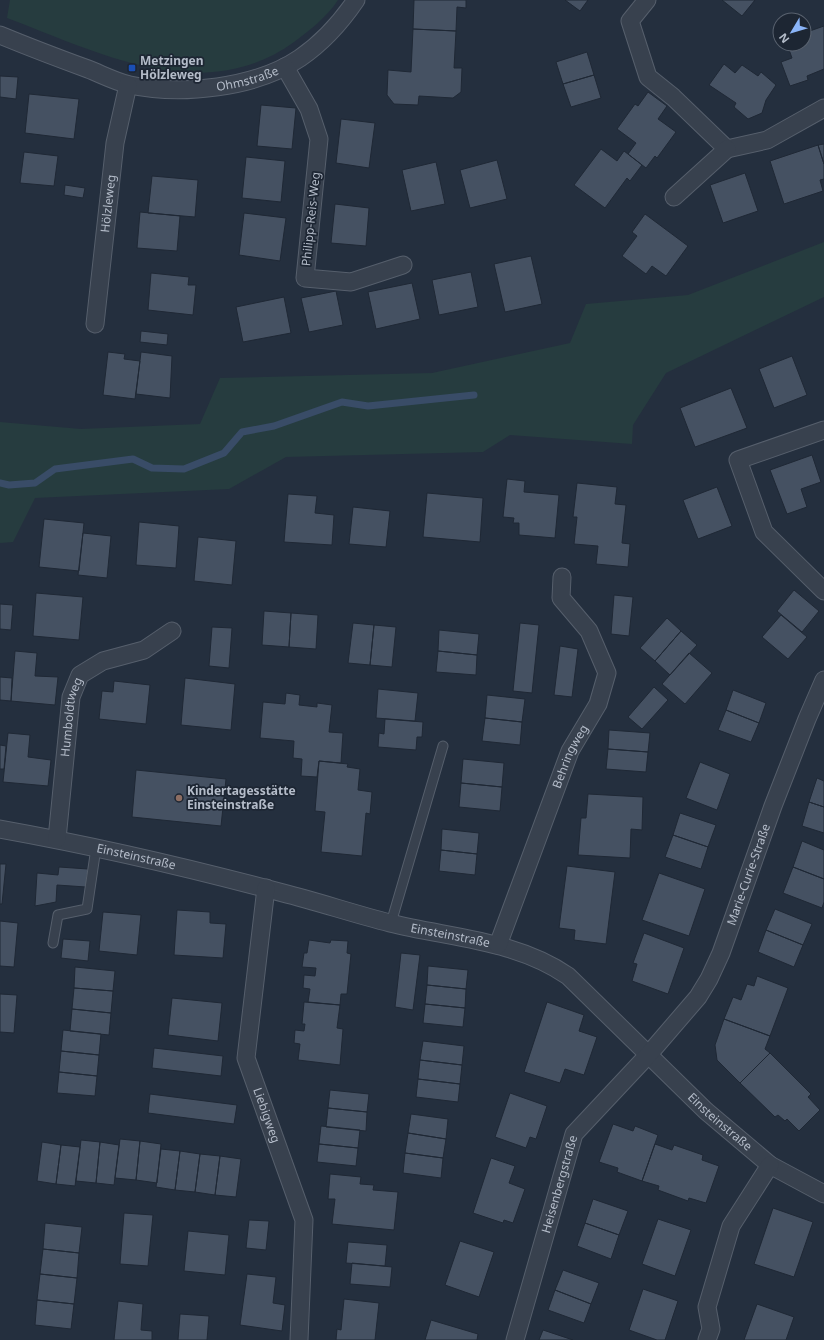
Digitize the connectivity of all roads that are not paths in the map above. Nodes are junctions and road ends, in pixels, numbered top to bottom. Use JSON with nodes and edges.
{"nodes":[{"id":1,"x":356,"y":0,"type":"edge"},
{"id":2,"x":647,"y":0,"type":"edge"},
{"id":3,"x":0,"y":36,"type":"edge"},
{"id":4,"x":285,"y":67,"type":"junction"},
{"id":5,"x":128,"y":85,"type":"junction"},
{"id":6,"x":824,"y":108,"type":"edge"},
{"id":7,"x":727,"y":149,"type":"junction"},
{"id":8,"x":674,"y":197,"type":"dead end"},
{"id":9,"x":403,"y":265,"type":"dead end"},
{"id":10,"x":95,"y":324,"type":"dead end"},
{"id":11,"x":824,"y":430,"type":"edge"},
{"id":12,"x":562,"y":577,"type":"dead end"},
{"id":13,"x":824,"y":591,"type":"edge"},
{"id":14,"x":172,"y":631,"type":"dead end"},
{"id":15,"x":824,"y":680,"type":"edge"},
{"id":16,"x":443,"y":746,"type":"dead end"},
{"id":17,"x":0,"y":829,"type":"edge"},
{"id":18,"x":57,"y":839,"type":"junction"},
{"id":19,"x":96,"y":848,"type":"junction"},
{"id":20,"x":266,"y":888,"type":"junction"},
{"id":21,"x":391,"y":923,"type":"junction"},
{"id":22,"x":53,"y":943,"type":"dead end"},
{"id":23,"x":498,"y":945,"type":"junction"},
{"id":24,"x":649,"y":1054,"type":"junction"},
{"id":25,"x":770,"y":1164,"type":"junction"},
{"id":26,"x":824,"y":1194,"type":"edge"},
{"id":27,"x":299,"y":1340,"type":"edge"},
{"id":28,"x":515,"y":1340,"type":"edge"},
{"id":29,"x":707,"y":1340,"type":"edge"}],
"edges":[{"from":1,"to":4,"type":"street","name":"Ohmstraße"},
{"from":2,"to":7,"type":"street"},
{"from":3,"to":5,"type":"street","name":"Ohmstraße"},
{"from":4,"to":5,"type":"street","name":"Ohmstraße"},
{"from":4,"to":9,"type":"street","name":"Philipp-Reis-Weg"},
{"from":5,"to":10,"type":"street","name":"Hölzleweg"},
{"from":6,"to":7,"type":"street"},
{"from":7,"to":8,"type":"street"},
{"from":11,"to":13,"type":"street"},
{"from":12,"to":23,"type":"street","name":"Behringweg"},
{"from":14,"to":18,"type":"street","name":"Humboldtweg"},
{"from":15,"to":24,"type":"street","name":"Marie-Curie-Straße"},
{"from":16,"to":21,"type":"lane"},
{"from":17,"to":18,"type":"street","name":"Einsteinstraße"},
{"from":18,"to":19,"type":"street","name":"Einsteinstraße"},
{"from":19,"to":20,"type":"street","name":"Einsteinstraße"},
{"from":19,"to":22,"type":"lane"},
{"from":20,"to":21,"type":"street","name":"Einsteinstraße"},
{"from":20,"to":27,"type":"street","name":"Liebigweg"},
{"from":21,"to":23,"type":"street","name":"Einsteinstraße"},
{"from":23,"to":24,"type":"street","name":"Einsteinstraße"},
{"from":24,"to":25,"type":"street","name":"Einsteinstraße"},
{"from":24,"to":28,"type":"street","name":"Heisenbergstraße"},
{"from":25,"to":26,"type":"street","name":"Einsteinstraße"},
{"from":25,"to":29,"type":"street"}]}
